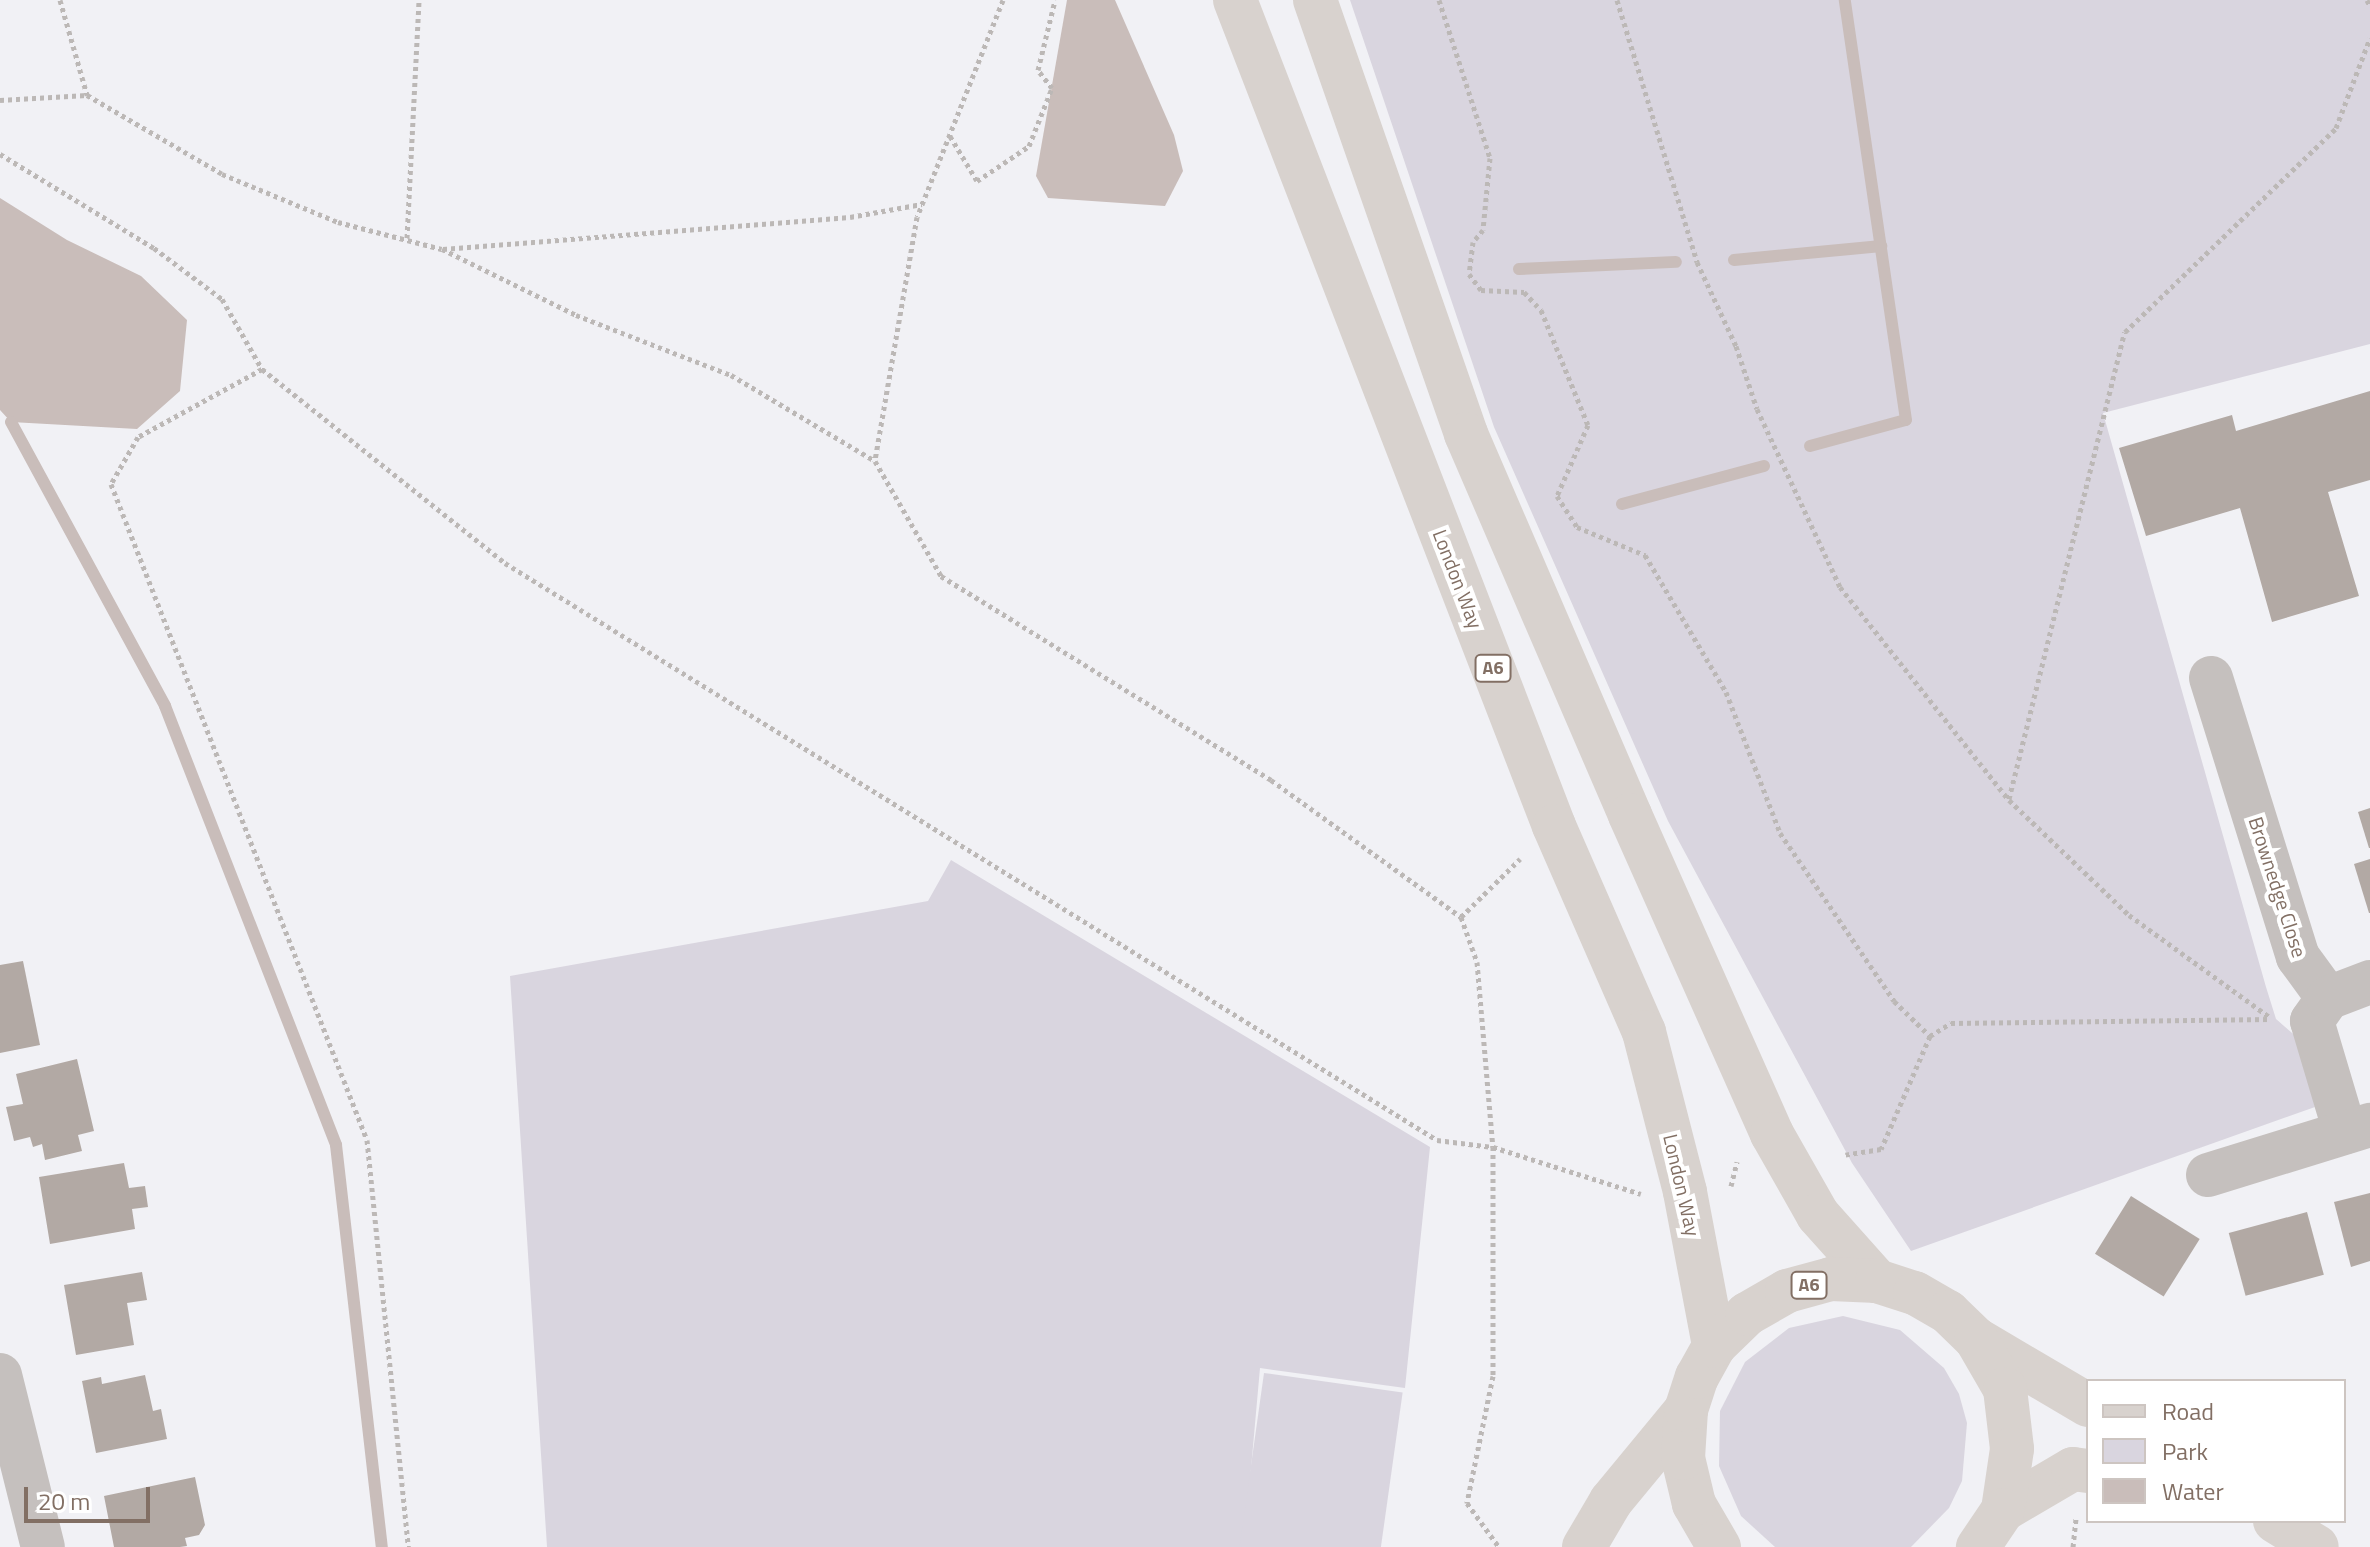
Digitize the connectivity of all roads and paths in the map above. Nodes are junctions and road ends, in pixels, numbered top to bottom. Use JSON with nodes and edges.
{"nodes":[{"id":1,"x":60,"y":0,"type":"edge"},
{"id":2,"x":419,"y":0,"type":"edge"},
{"id":3,"x":1003,"y":0,"type":"edge"},
{"id":4,"x":1055,"y":0,"type":"edge"},
{"id":5,"x":1235,"y":0,"type":"edge"},
{"id":6,"x":1315,"y":0,"type":"edge"},
{"id":7,"x":1439,"y":0,"type":"edge"},
{"id":8,"x":1617,"y":0,"type":"edge"},
{"id":9,"x":2367,"y":0,"type":"edge"},
{"id":10,"x":2370,"y":6,"type":"edge"},
{"id":11,"x":2370,"y":38,"type":"edge"},
{"id":12,"x":87,"y":95,"type":"junction"},
{"id":13,"x":0,"y":100,"type":"edge"},
{"id":14,"x":950,"y":135,"type":"junction"},
{"id":15,"x":0,"y":154,"type":"edge"},
{"id":16,"x":922,"y":204,"type":"junction"},
{"id":17,"x":407,"y":238,"type":"junction"},
{"id":18,"x":442,"y":249,"type":"junction"},
{"id":19,"x":262,"y":369,"type":"junction"},
{"id":20,"x":875,"y":461,"type":"junction"},
{"id":21,"x":2211,"y":678,"type":"dead end"},
{"id":22,"x":2009,"y":800,"type":"junction"},
{"id":23,"x":1554,"y":826,"type":"junction"},
{"id":24,"x":1461,"y":917,"type":"junction"},
{"id":25,"x":2370,"y":982,"type":"edge"},
{"id":26,"x":2304,"y":1012,"type":"junction"},
{"id":27,"x":1930,"y":1036,"type":"junction"},
{"id":28,"x":2357,"y":1129,"type":"edge"},
{"id":29,"x":1493,"y":1147,"type":"junction"},
{"id":30,"x":1845,"y":1155,"type":"dead end"},
{"id":31,"x":2208,"y":1175,"type":"dead end"},
{"id":32,"x":1653,"y":1198,"type":"dead end"},
{"id":33,"x":1877,"y":1281,"type":"junction"},
{"id":34,"x":1976,"y":1339,"type":"junction"},
{"id":35,"x":1714,"y":1346,"type":"junction"},
{"id":36,"x":0,"y":1375,"type":"edge"},
{"id":37,"x":2086,"y":1404,"type":"edge"},
{"id":38,"x":1686,"y":1410,"type":"junction"},
{"id":39,"x":2083,"y":1485,"type":"edge"},
{"id":40,"x":2003,"y":1510,"type":"junction"},
{"id":41,"x":2278,"y":1523,"type":"edge"},
{"id":42,"x":43,"y":1547,"type":"edge"},
{"id":43,"x":408,"y":1547,"type":"edge"},
{"id":44,"x":1499,"y":1547,"type":"edge"},
{"id":45,"x":1584,"y":1547,"type":"edge"},
{"id":46,"x":1719,"y":1547,"type":"edge"},
{"id":47,"x":1978,"y":1547,"type":"edge"},
{"id":48,"x":2073,"y":1547,"type":"edge"},
{"id":49,"x":2317,"y":1547,"type":"edge"}],
"edges":[{"from":1,"to":12,"type":"path"},
{"from":2,"to":17,"type":"path"},
{"from":3,"to":14,"type":"path"},
{"from":4,"to":14,"type":"path"},
{"from":5,"to":23,"type":"main road","name":"London Way","number":"A6"},
{"from":6,"to":33,"type":"main road","number":"A6"},
{"from":7,"to":27,"type":"path"},
{"from":8,"to":22,"type":"path"},
{"from":9,"to":10,"type":"path"},
{"from":11,"to":22,"type":"path"},
{"from":12,"to":13,"type":"path"},
{"from":12,"to":17,"type":"path"},
{"from":14,"to":16,"type":"path"},
{"from":15,"to":19,"type":"path"},
{"from":16,"to":18,"type":"path"},
{"from":16,"to":20,"type":"path"},
{"from":17,"to":18,"type":"path"},
{"from":18,"to":20,"type":"path"},
{"from":19,"to":29,"type":"path"},
{"from":19,"to":43,"type":"path"},
{"from":20,"to":24,"type":"path"},
{"from":21,"to":26,"type":"street","name":"Brownedge Close"},
{"from":22,"to":26,"type":"path"},
{"from":23,"to":24,"type":"path"},
{"from":23,"to":35,"type":"main road","name":"London Way","number":"A6"},
{"from":24,"to":29,"type":"path"},
{"from":25,"to":26,"type":"street"},
{"from":26,"to":27,"type":"path"},
{"from":26,"to":28,"type":"street","name":"Brownedge Close"},
{"from":27,"to":30,"type":"path"},
{"from":28,"to":31,"type":"street","name":"Brownedge Close"},
{"from":29,"to":32,"type":"path"},
{"from":29,"to":44,"type":"path"},
{"from":33,"to":34,"type":"main road","number":"A6"},
{"from":33,"to":35,"type":"main road","number":"A6"},
{"from":34,"to":37,"type":"main road"},
{"from":34,"to":40,"type":"main road","number":"A6"},
{"from":35,"to":38,"type":"main road","number":"A6"},
{"from":36,"to":42,"type":"street"},
{"from":38,"to":45,"type":"main road"},
{"from":38,"to":46,"type":"main road","number":"A6"},
{"from":39,"to":40,"type":"main road"},
{"from":39,"to":48,"type":"path"},
{"from":40,"to":47,"type":"main road","number":"A6"},
{"from":41,"to":49,"type":"main road"}]}
